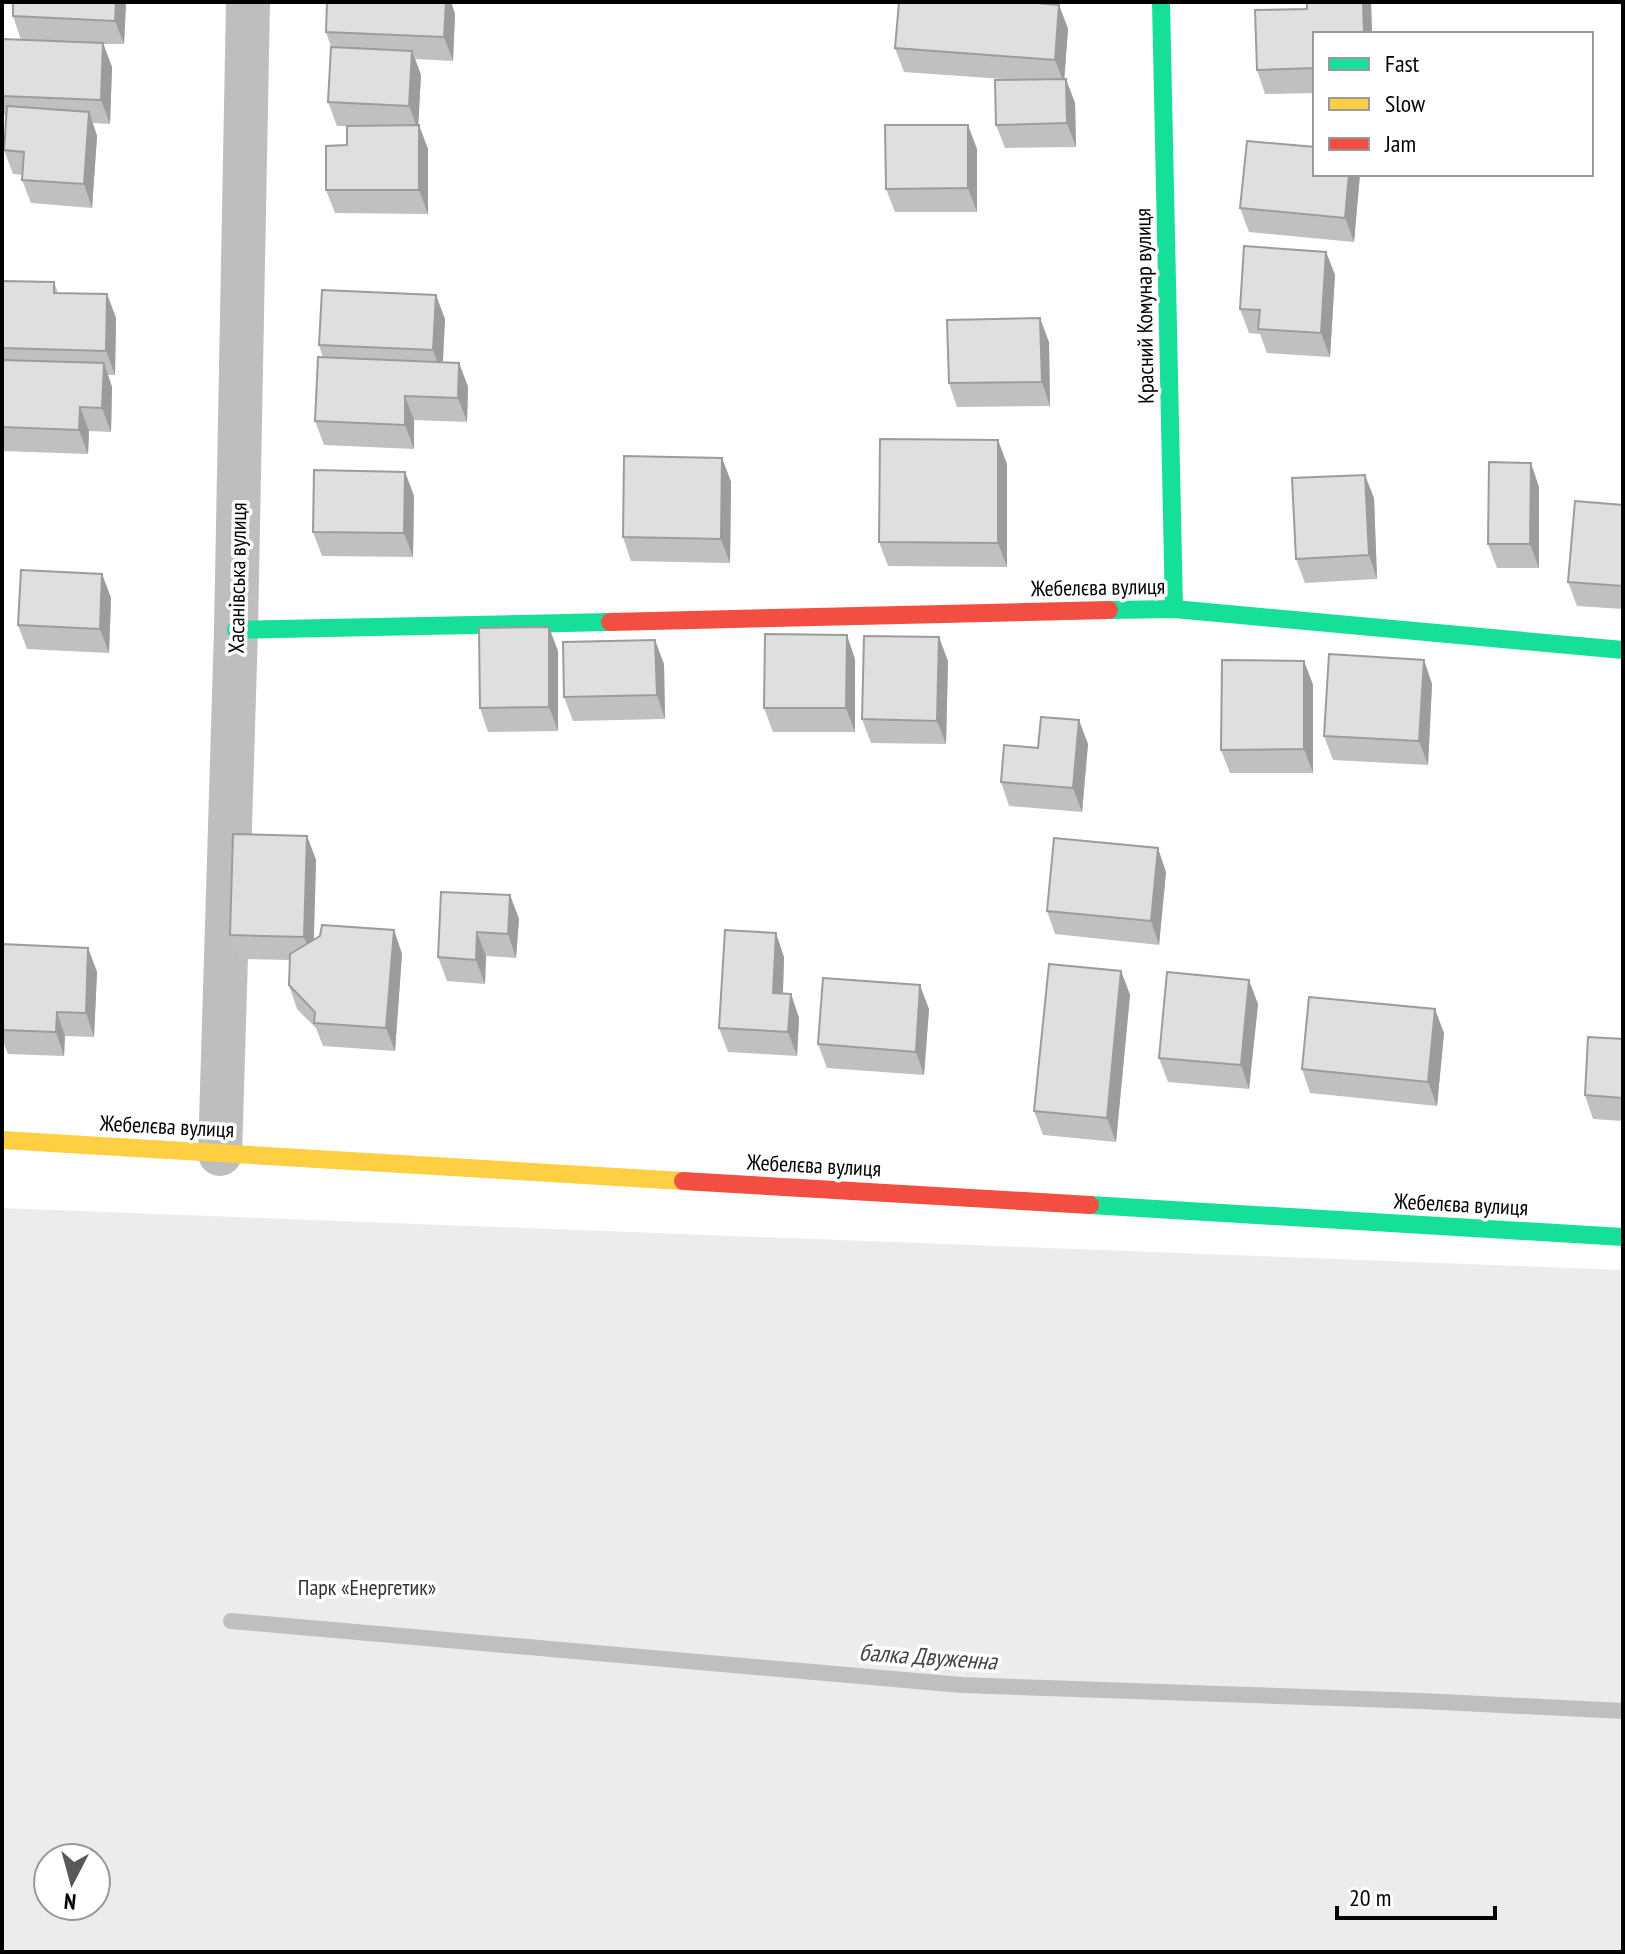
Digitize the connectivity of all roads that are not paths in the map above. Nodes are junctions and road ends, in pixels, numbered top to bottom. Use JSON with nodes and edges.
{"nodes":[{"id":1,"x":248,"y":2,"type":"edge"},
{"id":2,"x":1161,"y":2,"type":"edge"},
{"id":3,"x":1174,"y":609,"type":"junction"},
{"id":4,"x":236,"y":630,"type":"junction"},
{"id":5,"x":1623,"y":650,"type":"edge"},
{"id":6,"x":2,"y":1140,"type":"edge"},
{"id":7,"x":220,"y":1154,"type":"junction"},
{"id":8,"x":1623,"y":1237,"type":"edge"}],
"edges":[{"from":1,"to":4,"type":"street","name":"Хасанівська вулиця"},
{"from":2,"to":3,"type":"street","name":"Красний Комунар вулиця"},
{"from":3,"to":4,"type":"street","name":"Жебелєва вулиця"},
{"from":3,"to":5,"type":"street","name":"Жебелєва вулиця"},
{"from":4,"to":7,"type":"street","name":"Хасанівська вулиця"},
{"from":6,"to":7,"type":"street","name":"Жебелєва вулиця"},
{"from":7,"to":8,"type":"street","name":"Жебелєва вулиця"}]}
